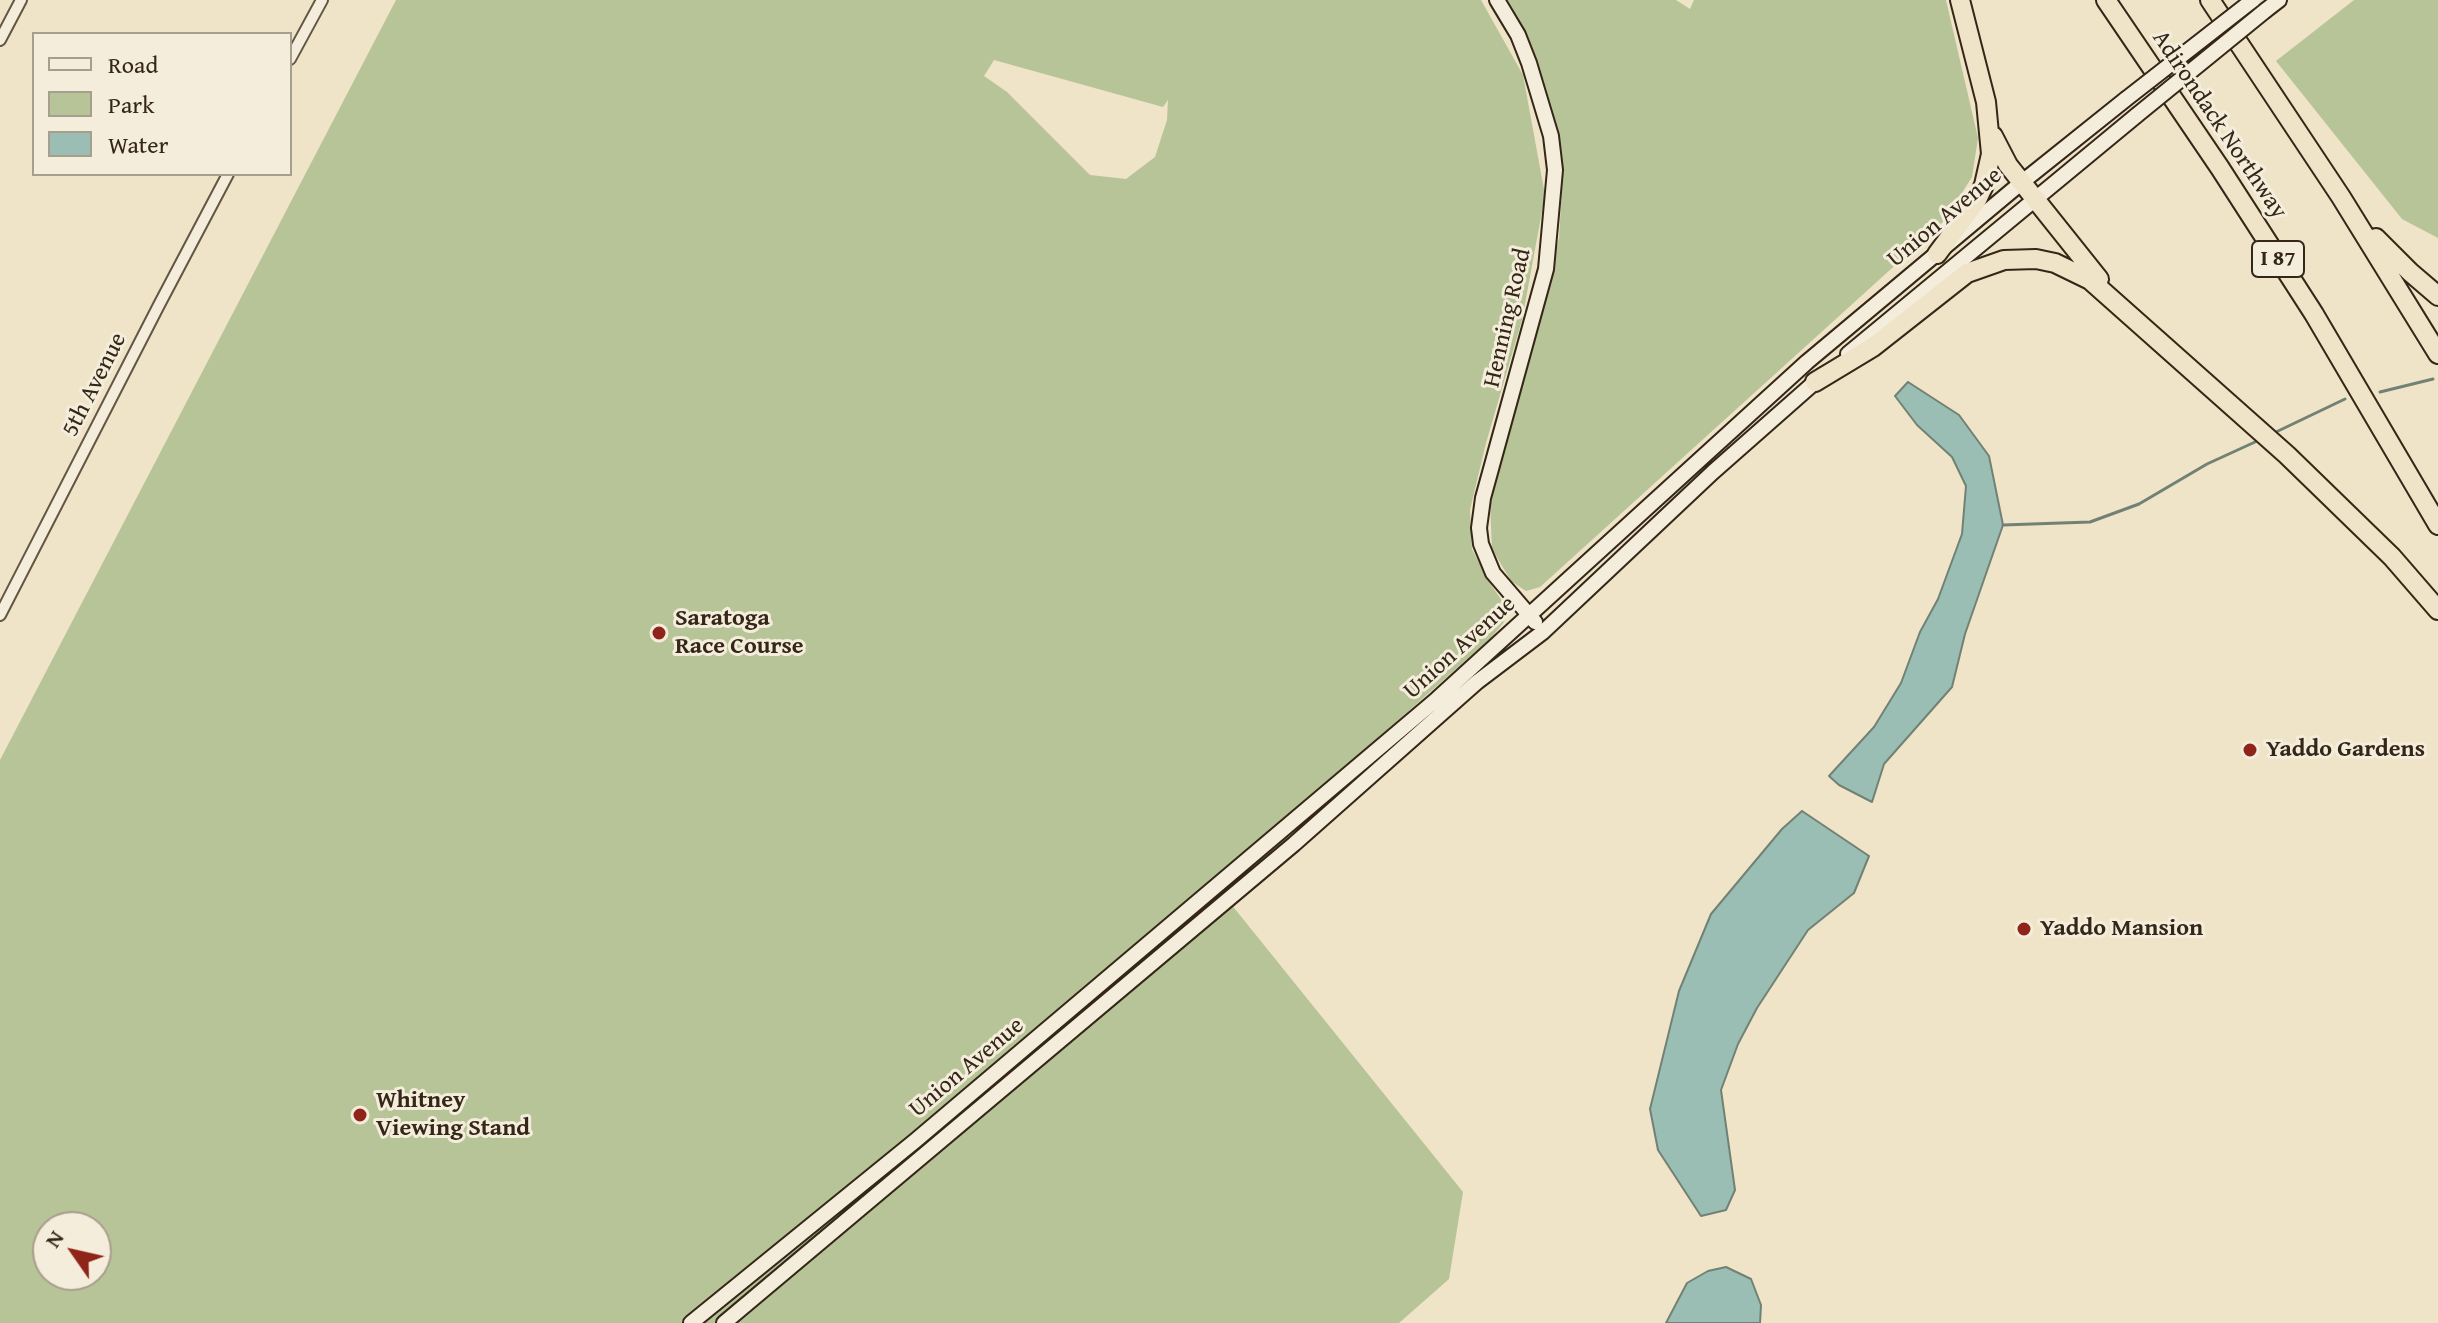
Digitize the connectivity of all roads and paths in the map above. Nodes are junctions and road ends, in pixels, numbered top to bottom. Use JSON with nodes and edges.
{"nodes":[{"id":1,"x":21,"y":0,"type":"edge"},
{"id":2,"x":322,"y":0,"type":"edge"},
{"id":3,"x":1497,"y":0,"type":"edge"},
{"id":4,"x":1960,"y":0,"type":"edge"},
{"id":5,"x":2106,"y":0,"type":"edge"},
{"id":6,"x":2210,"y":0,"type":"edge"},
{"id":7,"x":2253,"y":0,"type":"edge"},
{"id":8,"x":2279,"y":0,"type":"edge"},
{"id":9,"x":0,"y":40,"type":"edge"},
{"id":10,"x":292,"y":55,"type":"edge"},
{"id":11,"x":1989,"y":122,"type":"junction"},
{"id":12,"x":227,"y":176,"type":"edge"},
{"id":13,"x":2021,"y":183,"type":"junction"},
{"id":14,"x":2341,"y":197,"type":"junction"},
{"id":15,"x":2036,"y":199,"type":"junction"},
{"id":16,"x":1937,"y":254,"type":"junction"},
{"id":17,"x":2438,"y":296,"type":"edge"},
{"id":18,"x":2133,"y":317,"type":"junction"},
{"id":19,"x":2438,"y":354,"type":"edge"},
{"id":20,"x":1815,"y":382,"type":"junction"},
{"id":21,"x":2438,"y":525,"type":"edge"},
{"id":22,"x":2438,"y":610,"type":"edge"},
{"id":23,"x":0,"y":615,"type":"edge"},
{"id":24,"x":1529,"y":616,"type":"junction"},
{"id":25,"x":1543,"y":632,"type":"junction"},
{"id":26,"x":691,"y":1323,"type":"edge"},
{"id":27,"x":724,"y":1323,"type":"edge"}],
"edges":[{"from":1,"to":9,"type":"street"},
{"from":2,"to":10,"type":"street"},
{"from":3,"to":24,"type":"main road","name":"Henning Road"},
{"from":4,"to":11,"type":"highway"},
{"from":5,"to":21,"type":"highway","name":"Adirondack Northway","number":"I 87"},
{"from":6,"to":14,"type":"highway"},
{"from":7,"to":13,"type":"main road","name":"Union Avenue","bridge":true},
{"from":8,"to":15,"type":"main road","name":"Union Avenue","bridge":true},
{"from":11,"to":13,"type":"highway"},
{"from":11,"to":16,"type":"highway"},
{"from":12,"to":23,"type":"street","name":"5th Avenue"},
{"from":13,"to":15,"type":"highway"},
{"from":13,"to":16,"type":"main road","name":"Union Avenue"},
{"from":14,"to":17,"type":"highway"},
{"from":14,"to":19,"type":"highway"},
{"from":15,"to":18,"type":"highway"},
{"from":15,"to":20,"type":"main road","name":"Union Avenue"},
{"from":16,"to":24,"type":"main road","name":"Union Avenue"},
{"from":18,"to":20,"type":"highway"},
{"from":18,"to":22,"type":"highway"},
{"from":20,"to":25,"type":"main road","name":"Union Avenue"},
{"from":24,"to":25,"type":"main road","name":"Henning Road"},
{"from":24,"to":26,"type":"main road","name":"Union Avenue"},
{"from":25,"to":27,"type":"main road","name":"Union Avenue"}]}
